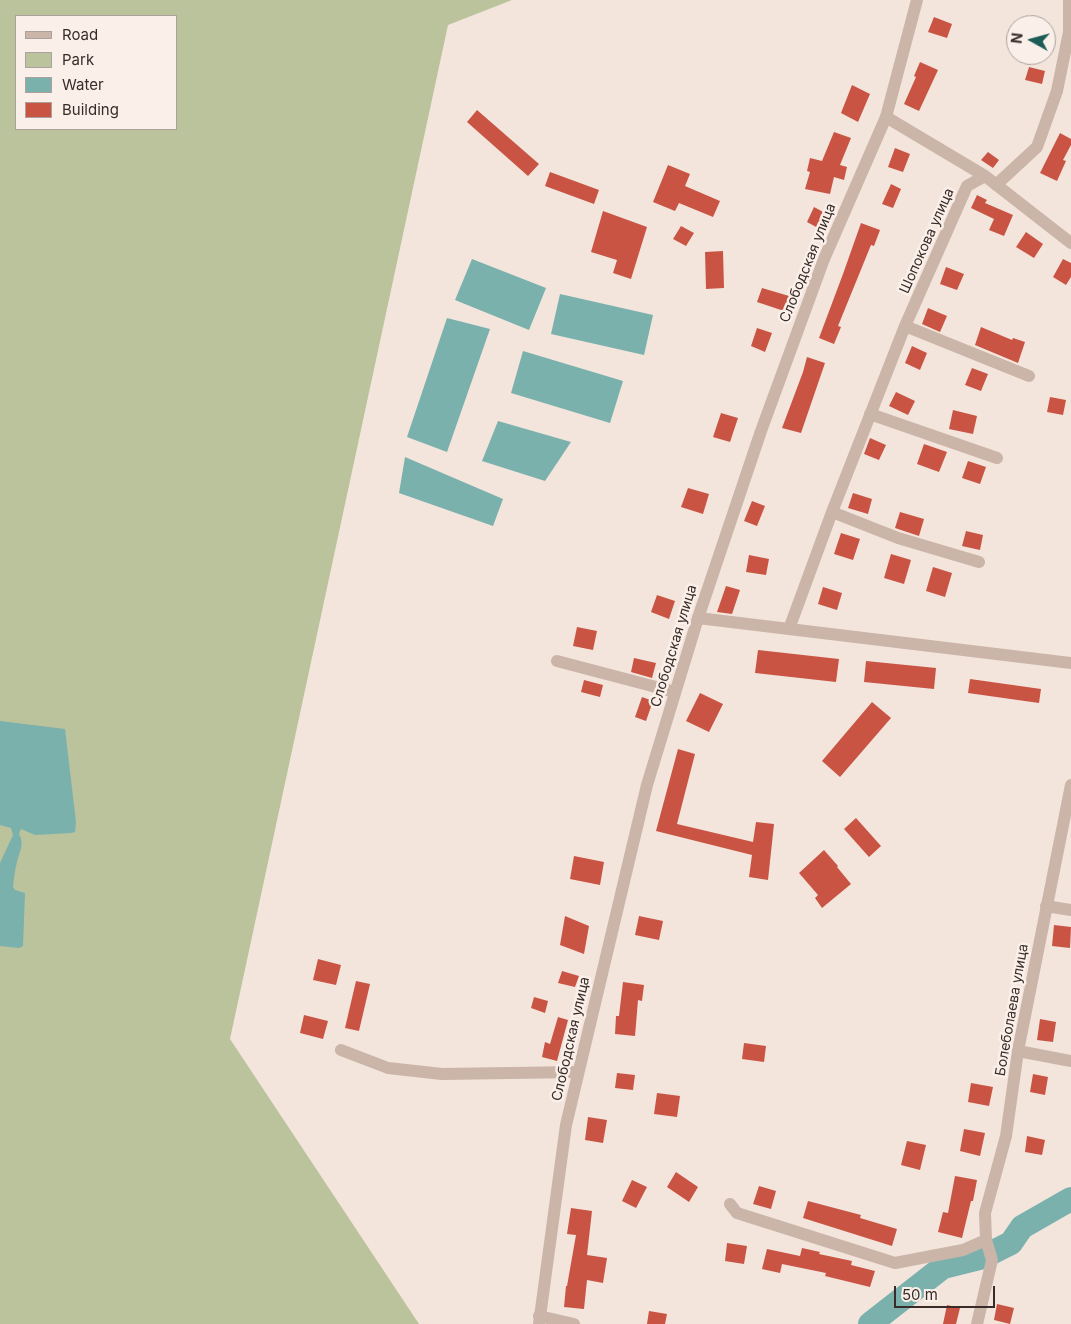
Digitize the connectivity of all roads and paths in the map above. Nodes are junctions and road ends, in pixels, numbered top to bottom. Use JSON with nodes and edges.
{"nodes":[{"id":1,"x":917,"y":0,"type":"edge"},
{"id":2,"x":1069,"y":0,"type":"edge"},
{"id":3,"x":886,"y":117,"type":"junction"},
{"id":4,"x":985,"y":176,"type":"junction"},
{"id":5,"x":996,"y":185,"type":"junction"},
{"id":6,"x":1071,"y":243,"type":"edge"},
{"id":7,"x":905,"y":326,"type":"junction"},
{"id":8,"x":1029,"y":376,"type":"dead end"},
{"id":9,"x":870,"y":414,"type":"junction"},
{"id":10,"x":997,"y":458,"type":"dead end"},
{"id":11,"x":832,"y":512,"type":"junction"},
{"id":12,"x":979,"y":562,"type":"dead end"},
{"id":13,"x":698,"y":618,"type":"junction"},
{"id":14,"x":790,"y":629,"type":"junction"},
{"id":15,"x":557,"y":661,"type":"dead end"},
{"id":16,"x":1071,"y":663,"type":"edge"},
{"id":17,"x":675,"y":692,"type":"junction"},
{"id":18,"x":1071,"y":785,"type":"edge"},
{"id":19,"x":1046,"y":906,"type":"junction"},
{"id":20,"x":1071,"y":910,"type":"edge"},
{"id":21,"x":341,"y":1050,"type":"dead end"},
{"id":22,"x":1018,"y":1051,"type":"junction"},
{"id":23,"x":1071,"y":1061,"type":"edge"},
{"id":24,"x":578,"y":1072,"type":"junction"},
{"id":25,"x":730,"y":1204,"type":"dead end"},
{"id":26,"x":986,"y":1240,"type":"junction"},
{"id":27,"x":539,"y":1320,"type":"edge"},
{"id":28,"x":574,"y":1324,"type":"edge"},
{"id":29,"x":977,"y":1324,"type":"edge"}],
"edges":[{"from":1,"to":3,"type":"street","name":"Слободская улица"},
{"from":2,"to":5,"type":"street"},
{"from":3,"to":4,"type":"street"},
{"from":3,"to":13,"type":"street","name":"Слободская улица"},
{"from":4,"to":5,"type":"street"},
{"from":4,"to":7,"type":"street","name":"Шопокова улица"},
{"from":5,"to":6,"type":"street"},
{"from":7,"to":8,"type":"street"},
{"from":7,"to":9,"type":"street","name":"Шопокова улица"},
{"from":9,"to":10,"type":"street"},
{"from":9,"to":11,"type":"street","name":"Шопокова улица"},
{"from":11,"to":12,"type":"street"},
{"from":11,"to":14,"type":"street","name":"Шопокова улица"},
{"from":13,"to":14,"type":"street"},
{"from":13,"to":17,"type":"street","name":"Слободская улица"},
{"from":14,"to":16,"type":"street"},
{"from":15,"to":17,"type":"street"},
{"from":17,"to":24,"type":"street","name":"Слободская улица"},
{"from":18,"to":19,"type":"street","name":"Болеболаева улица"},
{"from":19,"to":20,"type":"street"},
{"from":19,"to":22,"type":"street","name":"Болеболаева улица"},
{"from":21,"to":24,"type":"street"},
{"from":22,"to":23,"type":"street"},
{"from":22,"to":26,"type":"street","name":"Болеболаева улица"},
{"from":24,"to":27,"type":"street","name":"Слободская улица"},
{"from":25,"to":26,"type":"street"},
{"from":26,"to":29,"type":"street","name":"Болеболаева улица"},
{"from":27,"to":28,"type":"street"}]}
